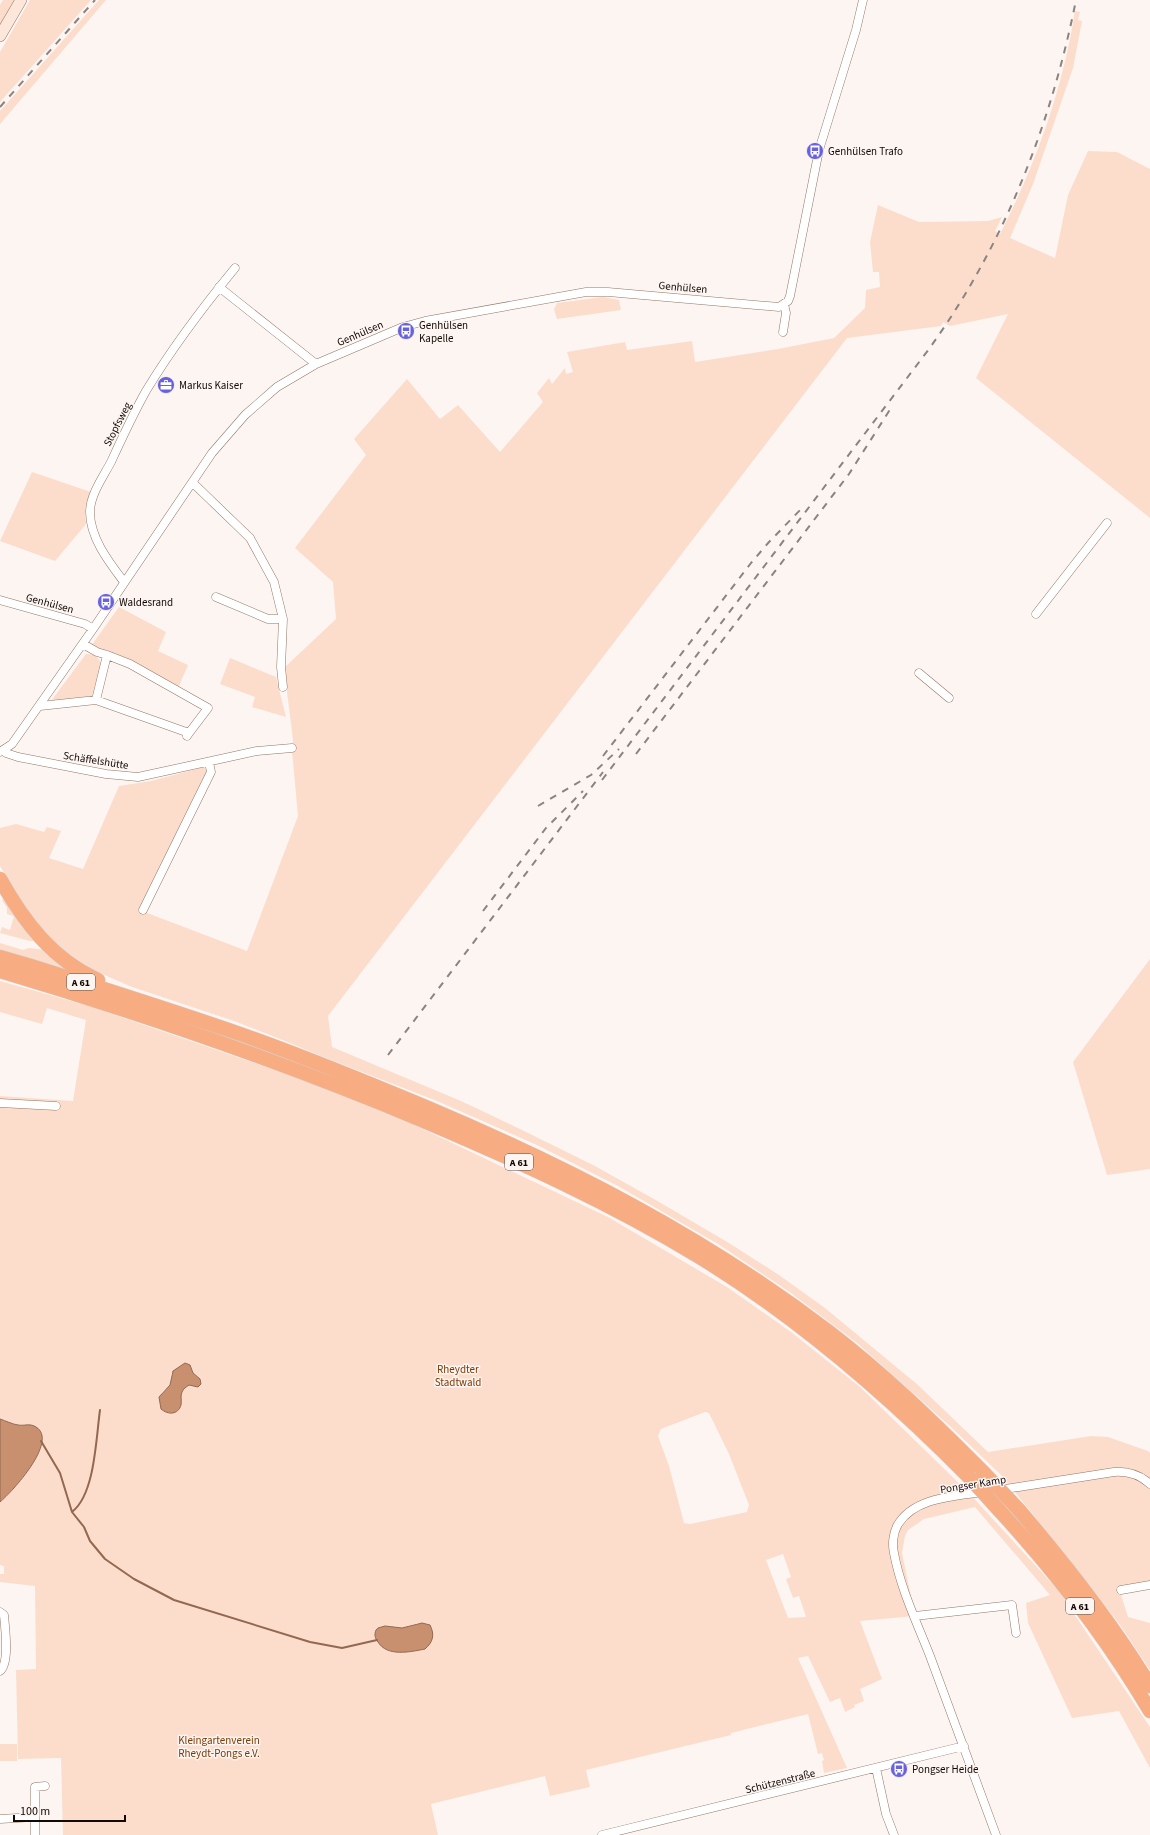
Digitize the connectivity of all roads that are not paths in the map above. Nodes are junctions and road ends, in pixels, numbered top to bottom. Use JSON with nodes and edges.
{"nodes":[{"id":1,"x":21,"y":0,"type":"edge"},
{"id":2,"x":863,"y":0,"type":"edge"},
{"id":3,"x":0,"y":36,"type":"edge"},
{"id":4,"x":234,"y":268,"type":"dead end"},
{"id":5,"x":219,"y":287,"type":"junction"},
{"id":6,"x":784,"y":304,"type":"junction"},
{"id":7,"x":783,"y":332,"type":"dead end"},
{"id":8,"x":316,"y":364,"type":"junction"},
{"id":9,"x":193,"y":483,"type":"junction"},
{"id":10,"x":1107,"y":523,"type":"dead end"},
{"id":11,"x":124,"y":582,"type":"junction"},
{"id":12,"x":216,"y":597,"type":"dead end"},
{"id":13,"x":0,"y":600,"type":"edge"},
{"id":14,"x":1036,"y":614,"type":"dead end"},
{"id":15,"x":283,"y":619,"type":"junction"},
{"id":16,"x":93,"y":629,"type":"junction"},
{"id":17,"x":83,"y":644,"type":"junction"},
{"id":18,"x":107,"y":655,"type":"junction"},
{"id":19,"x":919,"y":673,"type":"dead end"},
{"id":20,"x":283,"y":687,"type":"dead end"},
{"id":21,"x":949,"y":698,"type":"dead end"},
{"id":22,"x":96,"y":700,"type":"junction"},
{"id":23,"x":40,"y":706,"type":"junction"},
{"id":24,"x":292,"y":748,"type":"dead end"},
{"id":25,"x":2,"y":751,"type":"edge"},
{"id":26,"x":209,"y":762,"type":"junction"},
{"id":27,"x":0,"y":879,"type":"edge"},
{"id":28,"x":143,"y":910,"type":"dead end"},
{"id":29,"x":0,"y":958,"type":"edge"},
{"id":30,"x":0,"y":971,"type":"edge"},
{"id":31,"x":161,"y":1008,"type":"junction"},
{"id":32,"x":0,"y":1103,"type":"edge"},
{"id":33,"x":56,"y":1106,"type":"dead end"},
{"id":34,"x":1150,"y":1484,"type":"edge"},
{"id":35,"x":1150,"y":1585,"type":"edge"},
{"id":36,"x":1121,"y":1590,"type":"dead end"},
{"id":37,"x":0,"y":1612,"type":"edge"},
{"id":38,"x":914,"y":1616,"type":"junction"},
{"id":39,"x":1016,"y":1633,"type":"dead end"},
{"id":40,"x":0,"y":1671,"type":"edge"},
{"id":41,"x":1150,"y":1686,"type":"edge"},
{"id":42,"x":1150,"y":1711,"type":"edge"},
{"id":43,"x":964,"y":1746,"type":"junction"},
{"id":44,"x":876,"y":1768,"type":"junction"},
{"id":45,"x":45,"y":1786,"type":"dead end"},
{"id":46,"x":34,"y":1817,"type":"junction"},
{"id":47,"x":0,"y":1819,"type":"edge"},
{"id":48,"x":35,"y":1835,"type":"edge"},
{"id":49,"x":602,"y":1835,"type":"edge"},
{"id":50,"x":894,"y":1835,"type":"edge"},
{"id":51,"x":996,"y":1835,"type":"edge"}],
"edges":[{"from":1,"to":3,"type":"main road"},
{"from":2,"to":6,"type":"street"},
{"from":4,"to":5,"type":"street","name":"Stopfsweg"},
{"from":5,"to":8,"type":"street"},
{"from":5,"to":11,"type":"street","name":"Stopfsweg"},
{"from":6,"to":7,"type":"street"},
{"from":6,"to":8,"type":"street","name":"Genhülsen"},
{"from":8,"to":9,"type":"street","name":"Genhülsen"},
{"from":9,"to":11,"type":"street","name":"Genhülsen"},
{"from":9,"to":15,"type":"street"},
{"from":10,"to":14,"type":"street"},
{"from":11,"to":16,"type":"street","name":"Genhülsen"},
{"from":12,"to":15,"type":"street"},
{"from":13,"to":16,"type":"street","name":"Genhülsen"},
{"from":15,"to":20,"type":"street"},
{"from":16,"to":17,"type":"street","name":"Genhülsen"},
{"from":17,"to":18,"type":"street"},
{"from":17,"to":23,"type":"street","name":"Genhülsen"},
{"from":18,"to":22,"type":"street"},
{"from":18,"to":22,"type":"street"},
{"from":19,"to":21,"type":"street"},
{"from":22,"to":23,"type":"street"},
{"from":23,"to":25,"type":"street","name":"Genhülsen"},
{"from":24,"to":26,"type":"street","name":"Schäffelshütte"},
{"from":25,"to":26,"type":"street","name":"Schäffelshütte"},
{"from":26,"to":28,"type":"street"},
{"from":27,"to":31,"type":"highway"},
{"from":29,"to":31,"type":"highway","number":"A 61"},
{"from":30,"to":42,"type":"highway","number":"A 61","bridge":true},
{"from":31,"to":41,"type":"highway","number":"A 61","bridge":true},
{"from":32,"to":33,"type":"street"},
{"from":34,"to":38,"type":"street","name":"Pongser Kamp"},
{"from":35,"to":36,"type":"street"},
{"from":37,"to":40,"type":"street"},
{"from":38,"to":39,"type":"street"},
{"from":38,"to":43,"type":"street","name":"Pongser Kamp"},
{"from":43,"to":44,"type":"street","name":"Schützenstraße"},
{"from":43,"to":51,"type":"street","name":"Pongser Kamp"},
{"from":44,"to":49,"type":"street","name":"Schützenstraße"},
{"from":44,"to":50,"type":"street"},
{"from":45,"to":46,"type":"street"},
{"from":46,"to":47,"type":"street"},
{"from":46,"to":48,"type":"street"}]}
